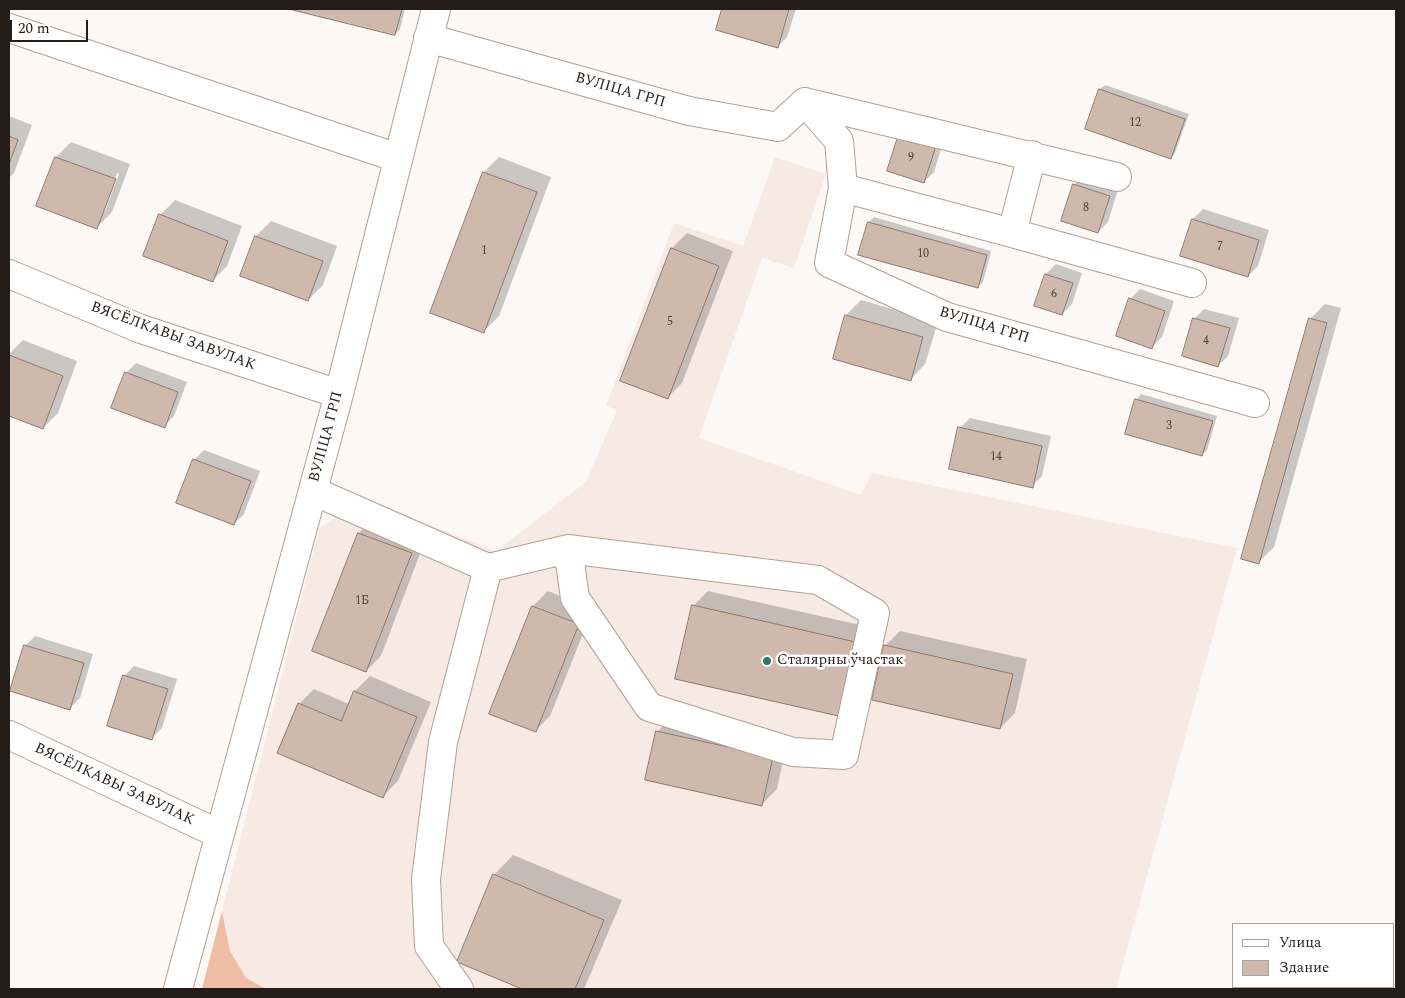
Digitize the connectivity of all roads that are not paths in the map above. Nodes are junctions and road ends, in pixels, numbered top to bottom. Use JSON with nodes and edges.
{"nodes":[{"id":1,"x":436,"y":9,"type":"edge"},
{"id":2,"x":9,"y":28,"type":"edge"},
{"id":3,"x":428,"y":38,"type":"junction"},
{"id":4,"x":805,"y":102,"type":"junction"},
{"id":5,"x":1032,"y":155,"type":"junction"},
{"id":6,"x":398,"y":158,"type":"junction"},
{"id":7,"x":1117,"y":177,"type":"dead end"},
{"id":8,"x":843,"y":188,"type":"junction"},
{"id":9,"x":1012,"y":233,"type":"junction"},
{"id":10,"x":9,"y":274,"type":"edge"},
{"id":11,"x":1192,"y":283,"type":"dead end"},
{"id":12,"x":339,"y":394,"type":"junction"},
{"id":13,"x":1255,"y":403,"type":"dead end"},
{"id":14,"x":312,"y":491,"type":"junction"},
{"id":15,"x":568,"y":549,"type":"junction"},
{"id":16,"x":488,"y":568,"type":"junction"},
{"id":17,"x":9,"y":735,"type":"edge"},
{"id":18,"x":219,"y":834,"type":"junction"},
{"id":19,"x":178,"y":989,"type":"edge"},
{"id":20,"x":459,"y":989,"type":"edge"}],
"edges":[{"from":1,"to":3,"type":"street","name":"ВУЛІЦА ГРП"},
{"from":2,"to":6,"type":"street"},
{"from":3,"to":4,"type":"street","name":"ВУЛІЦА ГРП"},
{"from":3,"to":6,"type":"street","name":"ВУЛІЦА ГРП"},
{"from":4,"to":5,"type":"street"},
{"from":4,"to":8,"type":"street","name":"ВУЛІЦА ГРП"},
{"from":5,"to":7,"type":"street"},
{"from":5,"to":9,"type":"street"},
{"from":6,"to":12,"type":"street","name":"ВУЛІЦА ГРП"},
{"from":8,"to":9,"type":"street"},
{"from":8,"to":13,"type":"street","name":"ВУЛІЦА ГРП"},
{"from":9,"to":11,"type":"street"},
{"from":10,"to":12,"type":"street","name":"ВЯСЁЛКАВЫ ЗАВУЛАК"},
{"from":12,"to":14,"type":"street","name":"ВУЛІЦА ГРП"},
{"from":14,"to":16,"type":"street"},
{"from":14,"to":18,"type":"street","name":"ВУЛІЦА ГРП"},
{"from":15,"to":15,"type":"street"},
{"from":15,"to":16,"type":"street"},
{"from":16,"to":20,"type":"street"},
{"from":17,"to":18,"type":"street","name":"ВЯСЁЛКАВЫ ЗАВУЛАК"},
{"from":18,"to":19,"type":"street","name":"ВУЛІЦА ГРП"}]}
